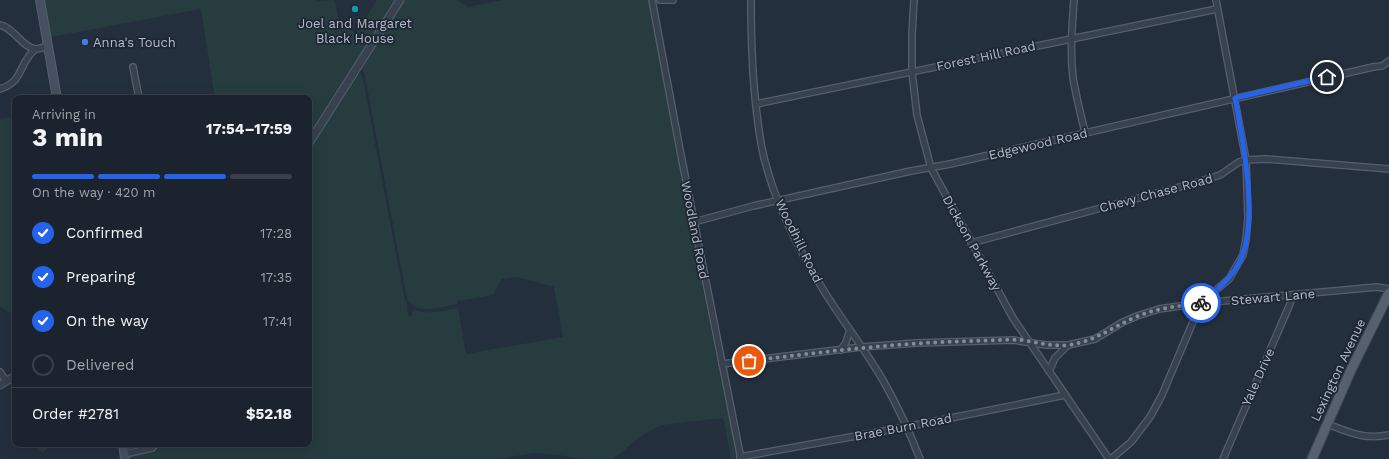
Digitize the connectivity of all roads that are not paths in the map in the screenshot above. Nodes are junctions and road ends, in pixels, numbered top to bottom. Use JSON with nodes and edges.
{"nodes":[{"id":1,"x":40,"y":0,"type":"edge"},
{"id":2,"x":400,"y":0,"type":"edge"},
{"id":3,"x":652,"y":0,"type":"edge"},
{"id":4,"x":660,"y":0,"type":"edge"},
{"id":5,"x":673,"y":0,"type":"edge"},
{"id":6,"x":751,"y":0,"type":"edge"},
{"id":7,"x":914,"y":0,"type":"edge"},
{"id":8,"x":1074,"y":0,"type":"edge"},
{"id":9,"x":1216,"y":0,"type":"edge"},
{"id":10,"x":1217,"y":9,"type":"junction"},
{"id":11,"x":0,"y":25,"type":"edge"},
{"id":12,"x":1072,"y":38,"type":"junction"},
{"id":13,"x":48,"y":46,"type":"junction"},
{"id":14,"x":35,"y":49,"type":"junction"},
{"id":15,"x":1389,"y":61,"type":"edge"},
{"id":16,"x":1382,"y":66,"type":"junction"},
{"id":17,"x":133,"y":67,"type":"dead end"},
{"id":18,"x":1389,"y":67,"type":"edge"},
{"id":19,"x":912,"y":72,"type":"junction"},
{"id":20,"x":0,"y":89,"type":"edge"},
{"id":21,"x":56,"y":95,"type":"edge"},
{"id":22,"x":138,"y":95,"type":"edge"},
{"id":23,"x":1235,"y":98,"type":"junction"},
{"id":24,"x":756,"y":104,"type":"junction"},
{"id":25,"x":1085,"y":133,"type":"junction"},
{"id":26,"x":312,"y":138,"type":"edge"},
{"id":27,"x":1246,"y":160,"type":"junction"},
{"id":28,"x":931,"y":168,"type":"junction"},
{"id":29,"x":1389,"y":169,"type":"edge"},
{"id":30,"x":779,"y":201,"type":"junction"},
{"id":31,"x":694,"y":222,"type":"junction"},
{"id":32,"x":971,"y":243,"type":"junction"},
{"id":33,"x":1389,"y":289,"type":"edge"},
{"id":34,"x":1389,"y":293,"type":"edge"},
{"id":35,"x":1292,"y":295,"type":"junction"},
{"id":36,"x":1201,"y":303,"type":"junction"},
{"id":37,"x":850,"y":330,"type":"junction"},
{"id":38,"x":1028,"y":342,"type":"junction"},
{"id":39,"x":1068,"y":345,"type":"junction"},
{"id":40,"x":861,"y":347,"type":"junction"},
{"id":41,"x":841,"y":350,"type":"junction"},
{"id":42,"x":722,"y":364,"type":"junction"},
{"id":43,"x":1049,"y":371,"type":"junction"},
{"id":44,"x":0,"y":372,"type":"edge"},
{"id":45,"x":12,"y":378,"type":"edge"},
{"id":46,"x":3,"y":383,"type":"edge"},
{"id":47,"x":1065,"y":395,"type":"junction"},
{"id":48,"x":1327,"y":424,"type":"junction"},
{"id":49,"x":906,"y":427,"type":"junction"},
{"id":50,"x":1389,"y":435,"type":"edge"},
{"id":51,"x":134,"y":447,"type":"edge"},
{"id":52,"x":153,"y":447,"type":"edge"},
{"id":53,"x":124,"y":451,"type":"edge"},
{"id":54,"x":741,"y":458,"type":"edge"},
{"id":55,"x":920,"y":459,"type":"edge"},
{"id":56,"x":1110,"y":459,"type":"edge"},
{"id":57,"x":1222,"y":459,"type":"edge"},
{"id":58,"x":1312,"y":459,"type":"edge"}],
"edges":[{"from":1,"to":13,"type":"main road"},
{"from":2,"to":26,"type":"street"},
{"from":3,"to":31,"type":"street","name":"Woodland Road"},
{"from":4,"to":5,"type":"street"},
{"from":6,"to":24,"type":"street","name":"Woodhill Road"},
{"from":7,"to":19,"type":"street","name":"Dickson Parkway"},
{"from":8,"to":12,"type":"street"},
{"from":9,"to":10,"type":"street"},
{"from":10,"to":12,"type":"street","name":"Forest Hill Road"},
{"from":10,"to":23,"type":"street"},
{"from":11,"to":14,"type":"street"},
{"from":12,"to":19,"type":"street","name":"Forest Hill Road"},
{"from":12,"to":25,"type":"street"},
{"from":13,"to":14,"type":"street"},
{"from":13,"to":21,"type":"main road"},
{"from":14,"to":20,"type":"street"},
{"from":15,"to":16,"type":"street","name":"Edgewood Road"},
{"from":16,"to":18,"type":"street","name":"Edgewood Road"},
{"from":16,"to":23,"type":"street","name":"Edgewood Road"},
{"from":17,"to":22,"type":"street"},
{"from":19,"to":24,"type":"street","name":"Forest Hill Road"},
{"from":19,"to":28,"type":"street","name":"Dickson Parkway"},
{"from":23,"to":25,"type":"street","name":"Edgewood Road"},
{"from":23,"to":27,"type":"street"},
{"from":24,"to":30,"type":"street","name":"Woodhill Road"},
{"from":25,"to":28,"type":"street","name":"Edgewood Road"},
{"from":27,"to":29,"type":"street","name":"Chevy Chase Road"},
{"from":27,"to":32,"type":"street","name":"Chevy Chase Road"},
{"from":27,"to":36,"type":"street"},
{"from":28,"to":30,"type":"street","name":"Edgewood Road"},
{"from":28,"to":32,"type":"street","name":"Dickson Parkway"},
{"from":30,"to":31,"type":"street","name":"Edgewood Road"},
{"from":30,"to":37,"type":"street","name":"Woodhill Road"},
{"from":31,"to":42,"type":"street","name":"Woodland Road"},
{"from":32,"to":38,"type":"street","name":"Dickson Parkway"},
{"from":33,"to":35,"type":"street","name":"Stewart Lane"},
{"from":34,"to":48,"type":"main road","name":"Lexington Avenue"},
{"from":35,"to":36,"type":"street","name":"Stewart Lane"},
{"from":35,"to":57,"type":"street","name":"Yale Drive"},
{"from":36,"to":39,"type":"street","name":"Stewart Lane"},
{"from":36,"to":56,"type":"street"},
{"from":37,"to":40,"type":"street","name":"Woodhill Road"},
{"from":37,"to":41,"type":"street"},
{"from":38,"to":39,"type":"street","name":"Stewart Lane"},
{"from":38,"to":40,"type":"street","name":"Stewart Lane"},
{"from":38,"to":43,"type":"street","name":"Dickson Parkway"},
{"from":39,"to":43,"type":"street"},
{"from":40,"to":41,"type":"street","name":"Stewart Lane"},
{"from":40,"to":49,"type":"street","name":"Woodhill Road"},
{"from":41,"to":42,"type":"street","name":"Stewart Lane"},
{"from":42,"to":54,"type":"street","name":"Woodland Road"},
{"from":43,"to":47,"type":"street","name":"Dickson Parkway"},
{"from":44,"to":46,"type":"street"},
{"from":45,"to":46,"type":"street"},
{"from":47,"to":49,"type":"street","name":"Brae Burn Road"},
{"from":47,"to":56,"type":"street","name":"Dickson Parkway"},
{"from":48,"to":50,"type":"street"},
{"from":48,"to":58,"type":"main road","name":"Lexington Avenue"},
{"from":49,"to":54,"type":"street","name":"Brae Burn Road"},
{"from":49,"to":55,"type":"street","name":"Woodhill Road"},
{"from":51,"to":53,"type":"street"},
{"from":52,"to":53,"type":"street"}]}
